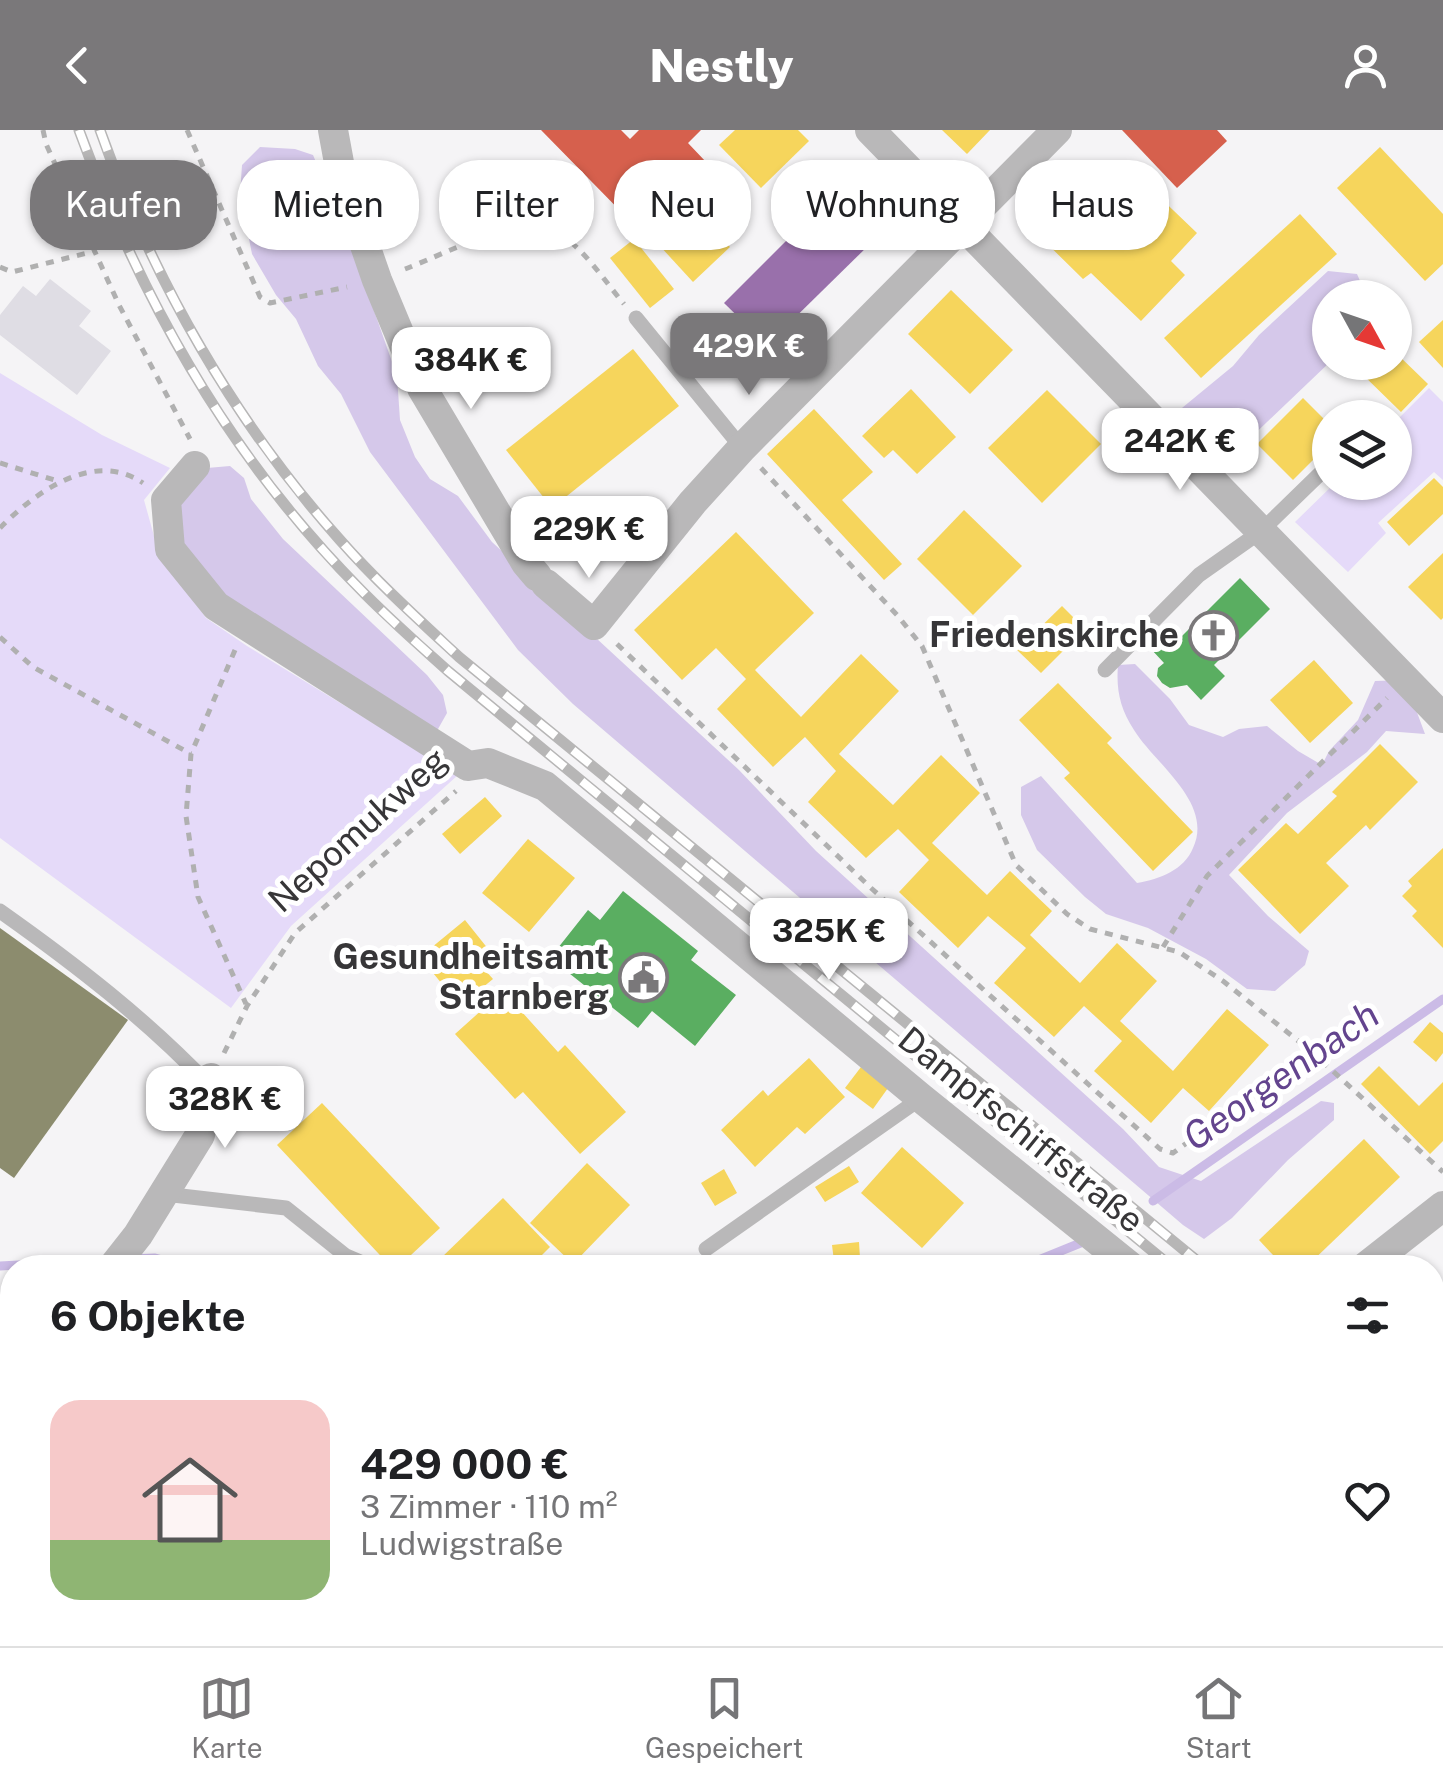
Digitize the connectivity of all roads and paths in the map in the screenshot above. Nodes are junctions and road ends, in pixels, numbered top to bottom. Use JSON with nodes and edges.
{"nodes":[{"id":1,"x":43,"y":130,"type":"edge"},
{"id":2,"x":187,"y":130,"type":"edge"},
{"id":3,"x":333,"y":130,"type":"edge"},
{"id":4,"x":870,"y":130,"type":"edge"},
{"id":5,"x":1056,"y":130,"type":"edge"},
{"id":6,"x":900,"y":160,"type":"edge"},
{"id":7,"x":995,"y":192,"type":"edge"},
{"id":8,"x":937,"y":250,"type":"edge"},
{"id":9,"x":988,"y":250,"type":"edge"},
{"id":10,"x":95,"y":251,"type":"junction"},
{"id":11,"x":0,"y":267,"type":"edge"},
{"id":12,"x":377,"y":280,"type":"junction"},
{"id":13,"x":636,"y":318,"type":"joint"},
{"id":14,"x":742,"y":448,"type":"junction"},
{"id":15,"x":0,"y":463,"type":"edge"},
{"id":16,"x":195,"y":466,"type":"joint"},
{"id":17,"x":1312,"y":481,"type":"edge"},
{"id":18,"x":61,"y":482,"type":"junction"},
{"id":19,"x":166,"y":500,"type":"junction"},
{"id":20,"x":0,"y":528,"type":"edge"},
{"id":21,"x":1260,"y":532,"type":"junction"},
{"id":22,"x":245,"y":624,"type":"junction"},
{"id":23,"x":604,"y":633,"type":"junction"},
{"id":24,"x":0,"y":637,"type":"edge"},
{"id":25,"x":1105,"y":670,"type":"dead end"},
{"id":26,"x":1405,"y":680,"type":"junction"},
{"id":27,"x":1443,"y":718,"type":"edge"},
{"id":28,"x":192,"y":754,"type":"junction"},
{"id":29,"x":488,"y":762,"type":"junction"},
{"id":30,"x":0,"y":911,"type":"edge"},
{"id":31,"x":1163,"y":948,"type":"junction"},
{"id":32,"x":247,"y":1006,"type":"junction"},
{"id":33,"x":1312,"y":1051,"type":"junction"},
{"id":34,"x":210,"y":1082,"type":"junction"},
{"id":35,"x":920,"y":1098,"type":"junction"},
{"id":36,"x":1443,"y":1172,"type":"edge"},
{"id":37,"x":164,"y":1194,"type":"junction"},
{"id":38,"x":1443,"y":1206,"type":"edge"},
{"id":39,"x":706,"y":1249,"type":"dead end"},
{"id":40,"x":122,"y":1255,"type":"edge"},
{"id":41,"x":345,"y":1255,"type":"edge"},
{"id":42,"x":1116,"y":1255,"type":"edge"},
{"id":43,"x":1389,"y":1255,"type":"edge"}],
"edges":[{"from":1,"to":10,"type":"path"},
{"from":2,"to":12,"type":"path"},
{"from":3,"to":12,"type":"street"},
{"from":4,"to":6,"type":"street"},
{"from":5,"to":7,"type":"street"},
{"from":8,"to":14,"type":"street"},
{"from":9,"to":21,"type":"street"},
{"from":10,"to":11,"type":"path"},
{"from":10,"to":16,"type":"path"},
{"from":12,"to":13,"type":"path"},
{"from":12,"to":23,"type":"street"},
{"from":13,"to":14,"type":"lane"},
{"from":14,"to":23,"type":"street"},
{"from":14,"to":31,"type":"path"},
{"from":15,"to":18,"type":"path"},
{"from":16,"to":19,"type":"street"},
{"from":17,"to":21,"type":"lane"},
{"from":18,"to":19,"type":"path"},
{"from":18,"to":20,"type":"path"},
{"from":19,"to":22,"type":"street","name":"Dampfschiffstraße"},
{"from":21,"to":25,"type":"lane"},
{"from":21,"to":26,"type":"street"},
{"from":22,"to":28,"type":"path"},
{"from":22,"to":29,"type":"street","name":"Dampfschiffstraße"},
{"from":23,"to":33,"type":"path"},
{"from":24,"to":28,"type":"path"},
{"from":26,"to":27,"type":"street"},
{"from":26,"to":31,"type":"path"},
{"from":28,"to":32,"type":"path"},
{"from":29,"to":32,"type":"path","name":"Nepomukweg"},
{"from":29,"to":35,"type":"street","name":"Dampfschiffstraße"},
{"from":30,"to":34,"type":"lane"},
{"from":31,"to":33,"type":"path"},
{"from":32,"to":34,"type":"path","name":"Nepomukweg"},
{"from":33,"to":36,"type":"path"},
{"from":34,"to":37,"type":"street"},
{"from":35,"to":39,"type":"lane"},
{"from":35,"to":42,"type":"street","name":"Dampfschiffstraße"},
{"from":37,"to":40,"type":"street"},
{"from":37,"to":41,"type":"lane"},
{"from":38,"to":43,"type":"street"}]}
